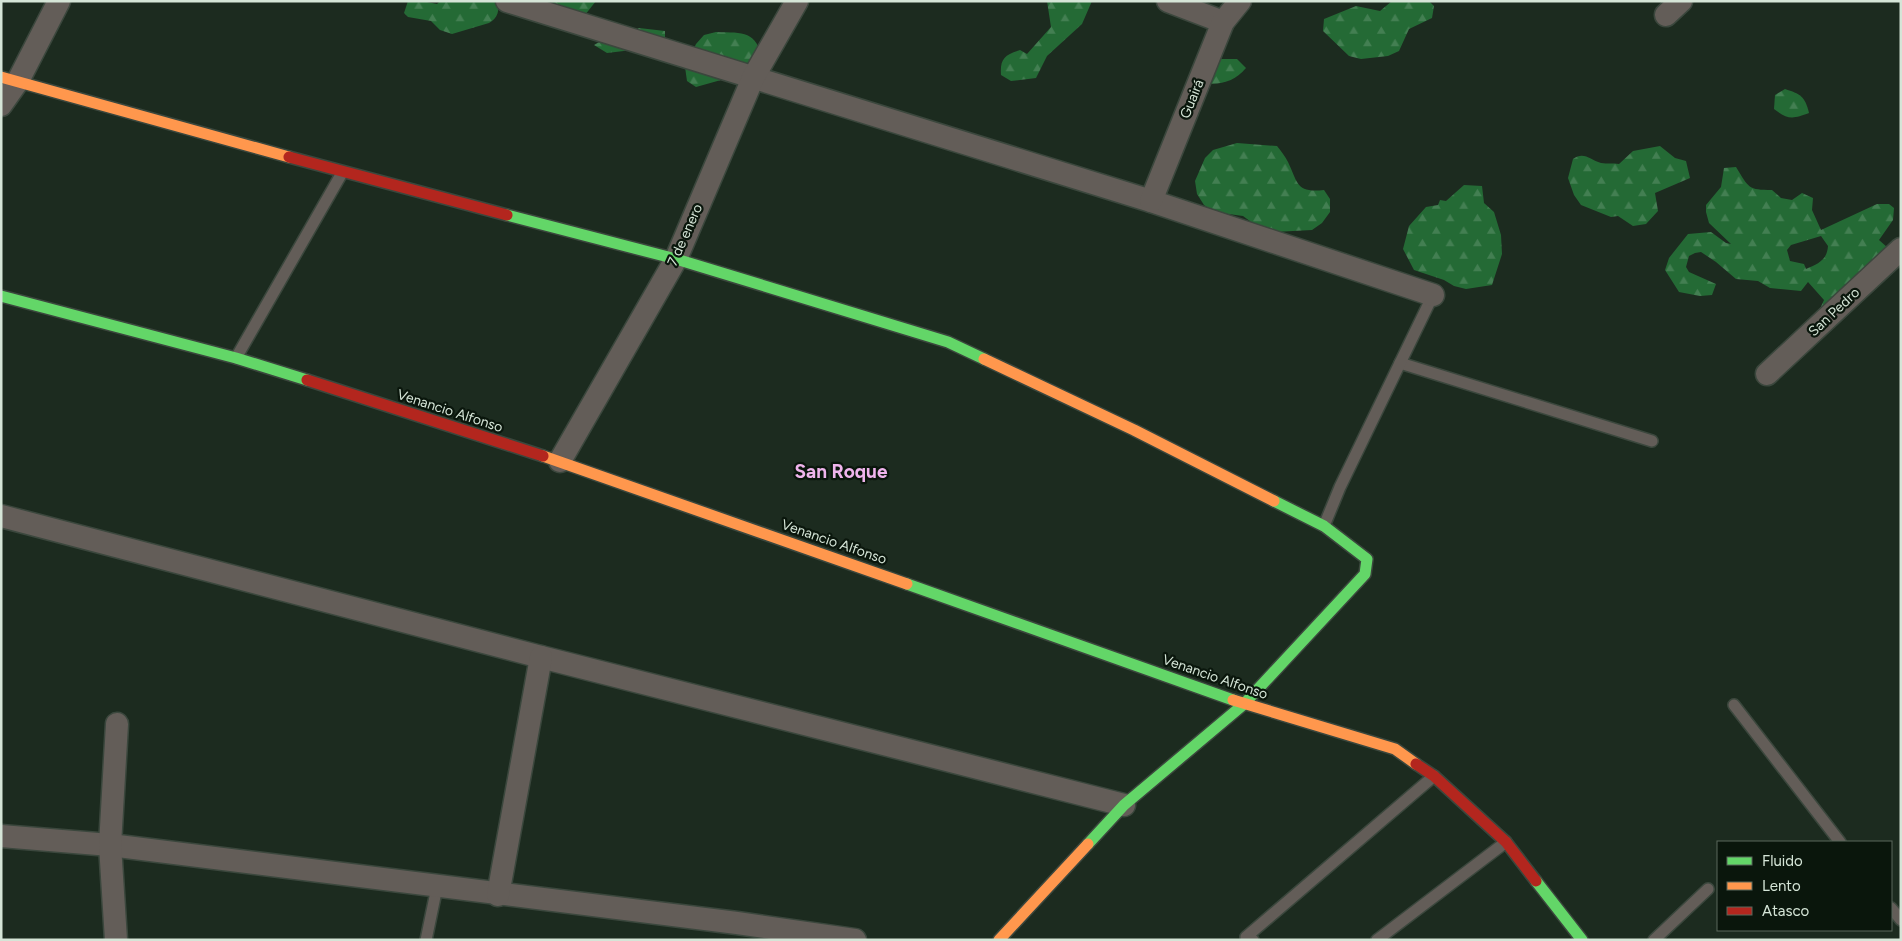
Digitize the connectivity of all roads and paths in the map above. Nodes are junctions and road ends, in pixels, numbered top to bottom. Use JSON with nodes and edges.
{"nodes":[{"id":1,"x":59,"y":1,"type":"edge"},
{"id":2,"x":507,"y":1,"type":"edge"},
{"id":3,"x":797,"y":1,"type":"edge"},
{"id":4,"x":1168,"y":1,"type":"edge"},
{"id":5,"x":1240,"y":1,"type":"edge"},
{"id":6,"x":1223,"y":22,"type":"junction"},
{"id":7,"x":753,"y":78,"type":"junction"},
{"id":8,"x":10,"y":79,"type":"edge"},
{"id":9,"x":1,"y":105,"type":"edge"},
{"id":10,"x":342,"y":172,"type":"junction"},
{"id":11,"x":1151,"y":201,"type":"junction"},
{"id":12,"x":1901,"y":249,"type":"edge"},
{"id":13,"x":676,"y":259,"type":"junction"},
{"id":14,"x":1432,"y":295,"type":"joint"},
{"id":15,"x":1,"y":296,"type":"edge"},
{"id":16,"x":236,"y":358,"type":"junction"},
{"id":17,"x":1400,"y":363,"type":"junction"},
{"id":18,"x":1767,"y":374,"type":"dead end"},
{"id":19,"x":1652,"y":441,"type":"dead end"},
{"id":20,"x":560,"y":461,"type":"junction"},
{"id":21,"x":1,"y":516,"type":"edge"},
{"id":22,"x":1324,"y":526,"type":"junction"},
{"id":23,"x":541,"y":657,"type":"junction"},
{"id":24,"x":1244,"y":704,"type":"junction"},
{"id":25,"x":1734,"y":706,"type":"dead end"},
{"id":26,"x":117,"y":724,"type":"dead end"},
{"id":27,"x":1434,"y":776,"type":"junction"},
{"id":28,"x":1124,"y":805,"type":"junction"},
{"id":29,"x":1,"y":836,"type":"edge"},
{"id":30,"x":1839,"y":841,"type":"edge"},
{"id":31,"x":1506,"y":842,"type":"junction"},
{"id":32,"x":110,"y":845,"type":"junction"},
{"id":33,"x":437,"y":887,"type":"junction"},
{"id":34,"x":1708,"y":889,"type":"dead end"},
{"id":35,"x":498,"y":895,"type":"junction"},
{"id":36,"x":1892,"y":909,"type":"edge"},
{"id":37,"x":1901,"y":920,"type":"edge"},
{"id":38,"x":736,"y":932,"type":"edge"},
{"id":39,"x":116,"y":940,"type":"edge"},
{"id":40,"x":426,"y":940,"type":"edge"},
{"id":41,"x":856,"y":940,"type":"edge"},
{"id":42,"x":999,"y":940,"type":"edge"},
{"id":43,"x":1253,"y":940,"type":"edge"},
{"id":44,"x":1377,"y":940,"type":"edge"},
{"id":45,"x":1582,"y":940,"type":"edge"},
{"id":46,"x":1654,"y":940,"type":"edge"}],
"edges":[{"from":1,"to":8,"type":"street"},
{"from":2,"to":7,"type":"street"},
{"from":3,"to":7,"type":"street","name":"7 de enero"},
{"from":4,"to":6,"type":"street"},
{"from":5,"to":6,"type":"street","name":"Guairá"},
{"from":6,"to":11,"type":"street","name":"Guairá"},
{"from":7,"to":11,"type":"street"},
{"from":7,"to":13,"type":"street","name":"7 de enero"},
{"from":8,"to":9,"type":"street"},
{"from":8,"to":10,"type":"street"},
{"from":10,"to":13,"type":"street"},
{"from":10,"to":16,"type":"lane"},
{"from":11,"to":14,"type":"street"},
{"from":12,"to":18,"type":"street","name":"San Pedro"},
{"from":13,"to":20,"type":"street","name":"7 de enero"},
{"from":13,"to":22,"type":"street"},
{"from":14,"to":17,"type":"lane"},
{"from":15,"to":16,"type":"street","name":"Venancio Alfonso"},
{"from":16,"to":20,"type":"street","name":"Venancio Alfonso"},
{"from":17,"to":19,"type":"lane"},
{"from":17,"to":22,"type":"lane"},
{"from":20,"to":24,"type":"street","name":"Venancio Alfonso"},
{"from":21,"to":23,"type":"street"},
{"from":22,"to":24,"type":"street"},
{"from":23,"to":28,"type":"street"},
{"from":23,"to":35,"type":"street"},
{"from":24,"to":27,"type":"street","name":"Venancio Alfonso"},
{"from":24,"to":28,"type":"street"},
{"from":25,"to":30,"type":"lane"},
{"from":26,"to":32,"type":"street"},
{"from":27,"to":31,"type":"street","name":"Venancio Alfonso"},
{"from":27,"to":43,"type":"lane"},
{"from":28,"to":42,"type":"street"},
{"from":29,"to":32,"type":"street"},
{"from":31,"to":44,"type":"lane"},
{"from":31,"to":45,"type":"street","name":"Venancio Alfonso"},
{"from":32,"to":33,"type":"street"},
{"from":32,"to":39,"type":"street"},
{"from":33,"to":35,"type":"street"},
{"from":33,"to":40,"type":"lane"},
{"from":34,"to":46,"type":"lane"},
{"from":35,"to":38,"type":"street"},
{"from":36,"to":37,"type":"lane"},
{"from":38,"to":41,"type":"street"}]}
